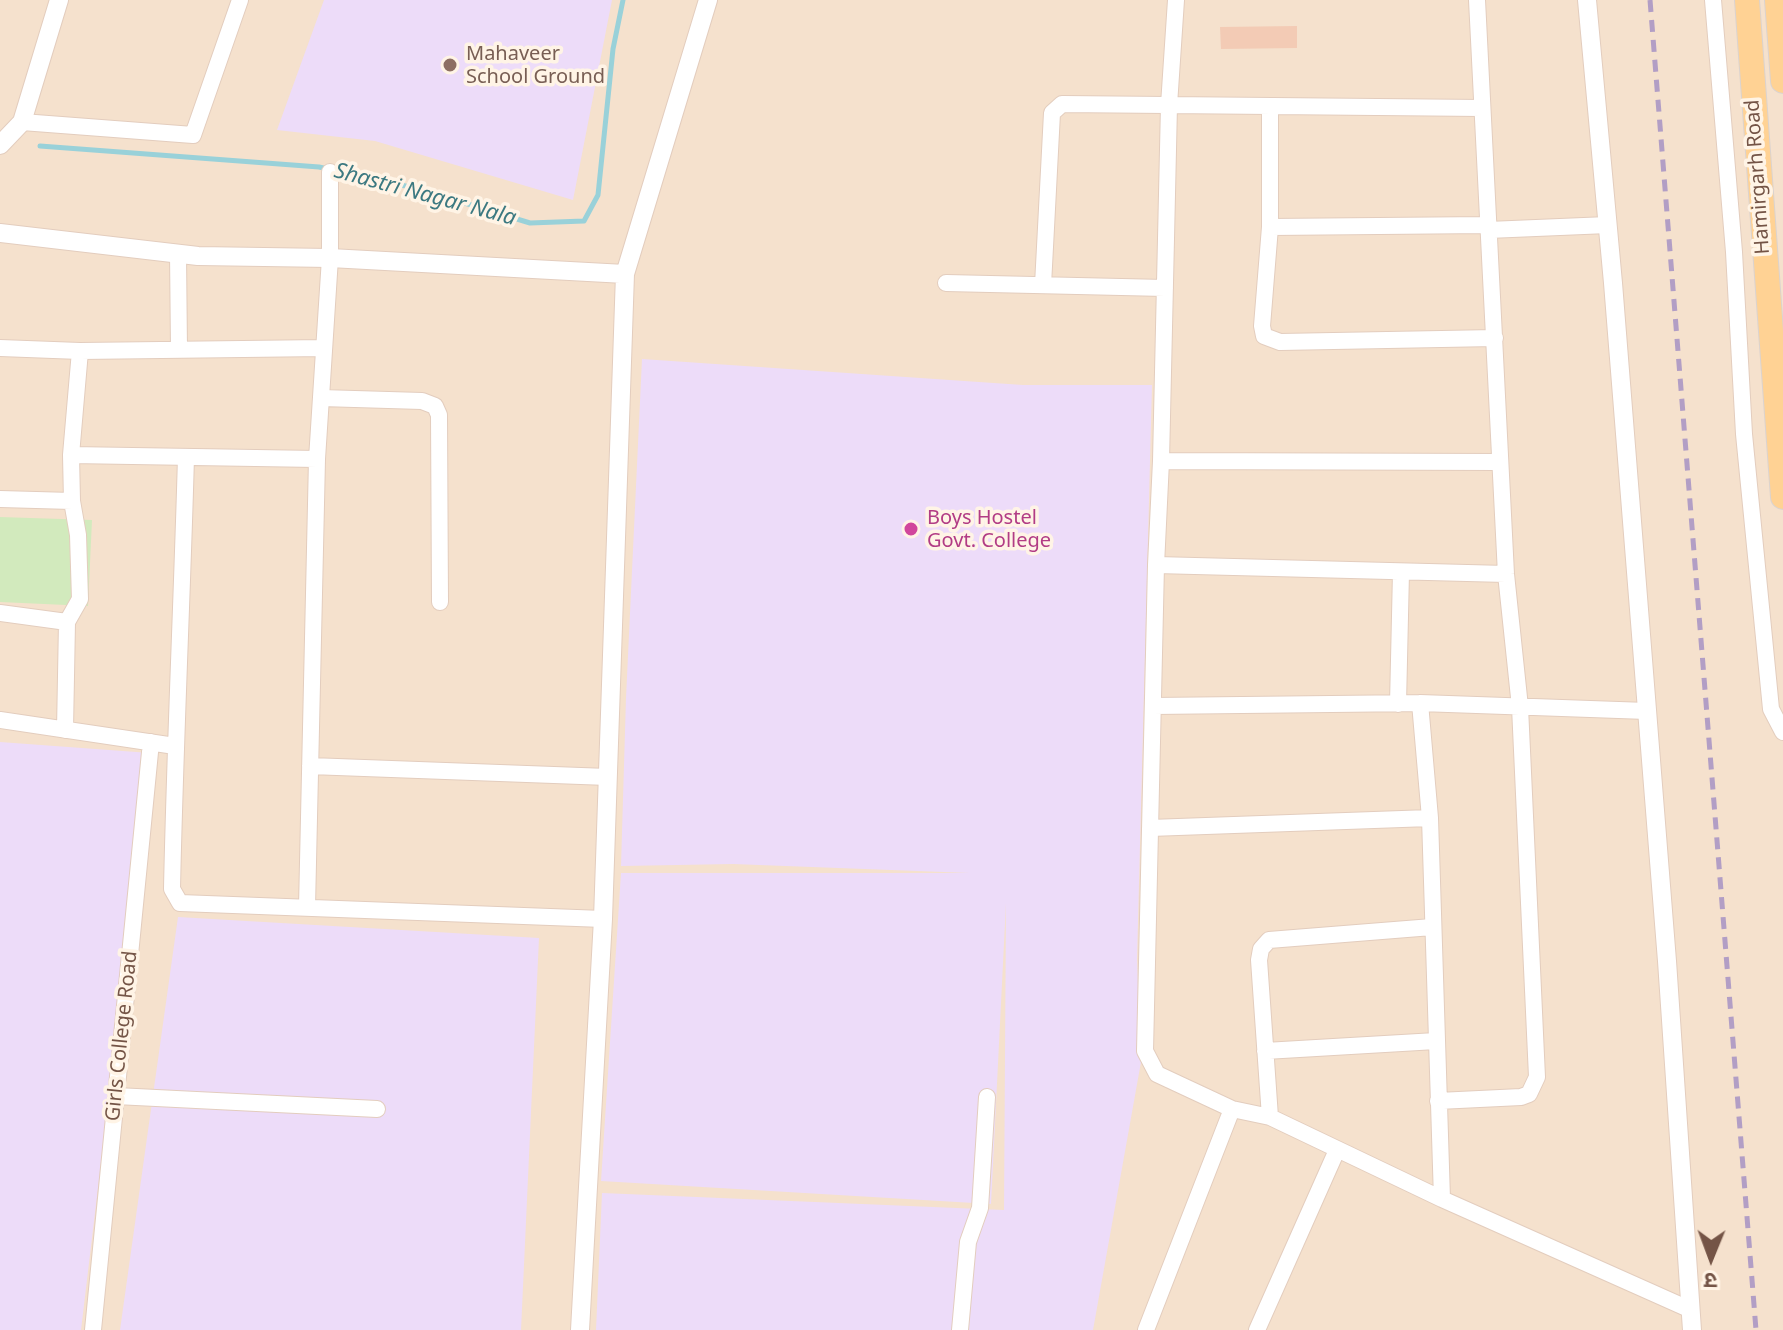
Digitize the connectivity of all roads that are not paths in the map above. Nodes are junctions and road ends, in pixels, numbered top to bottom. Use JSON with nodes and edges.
{"nodes":[{"id":1,"x":59,"y":0,"type":"edge"},
{"id":2,"x":240,"y":0,"type":"edge"},
{"id":3,"x":708,"y":0,"type":"edge"},
{"id":4,"x":1176,"y":0,"type":"edge"},
{"id":5,"x":1477,"y":0,"type":"edge"},
{"id":6,"x":1587,"y":0,"type":"edge"},
{"id":7,"x":1713,"y":0,"type":"edge"},
{"id":8,"x":1747,"y":0,"type":"edge"},
{"id":9,"x":1777,"y":0,"type":"edge"},
{"id":10,"x":1783,"y":81,"type":"edge"},
{"id":11,"x":1169,"y":105,"type":"junction"},
{"id":12,"x":1270,"y":106,"type":"junction"},
{"id":13,"x":1482,"y":108,"type":"junction"},
{"id":14,"x":22,"y":122,"type":"junction"},
{"id":15,"x":0,"y":145,"type":"edge"},
{"id":16,"x":330,"y":172,"type":"dead end"},
{"id":17,"x":1608,"y":225,"type":"junction"},
{"id":18,"x":1270,"y":227,"type":"junction"},
{"id":19,"x":1488,"y":228,"type":"junction"},
{"id":20,"x":0,"y":233,"type":"edge"},
{"id":21,"x":178,"y":253,"type":"junction"},
{"id":22,"x":330,"y":258,"type":"junction"},
{"id":23,"x":625,"y":274,"type":"junction"},
{"id":24,"x":946,"y":283,"type":"dead end"},
{"id":25,"x":1043,"y":285,"type":"junction"},
{"id":26,"x":1165,"y":288,"type":"junction"},
{"id":27,"x":1495,"y":338,"type":"junction"},
{"id":28,"x":0,"y":348,"type":"edge"},
{"id":29,"x":324,"y":348,"type":"junction"},
{"id":30,"x":179,"y":350,"type":"junction"},
{"id":31,"x":80,"y":351,"type":"junction"},
{"id":32,"x":321,"y":398,"type":"junction"},
{"id":33,"x":71,"y":455,"type":"junction"},
{"id":34,"x":186,"y":457,"type":"junction"},
{"id":35,"x":317,"y":459,"type":"junction"},
{"id":36,"x":1161,"y":461,"type":"junction"},
{"id":37,"x":1500,"y":462,"type":"junction"},
{"id":38,"x":1783,"y":497,"type":"edge"},
{"id":39,"x":0,"y":499,"type":"edge"},
{"id":40,"x":72,"y":501,"type":"junction"},
{"id":41,"x":1156,"y":565,"type":"junction"},
{"id":42,"x":1401,"y":572,"type":"junction"},
{"id":43,"x":1506,"y":574,"type":"junction"},
{"id":44,"x":440,"y":602,"type":"dead end"},
{"id":45,"x":0,"y":613,"type":"edge"},
{"id":46,"x":67,"y":622,"type":"junction"},
{"id":47,"x":1420,"y":703,"type":"junction"},
{"id":48,"x":1398,"y":704,"type":"junction"},
{"id":49,"x":1153,"y":706,"type":"junction"},
{"id":50,"x":1520,"y":707,"type":"junction"},
{"id":51,"x":1647,"y":711,"type":"junction"},
{"id":52,"x":0,"y":720,"type":"edge"},
{"id":53,"x":65,"y":730,"type":"junction"},
{"id":54,"x":1783,"y":732,"type":"edge"},
{"id":55,"x":151,"y":742,"type":"junction"},
{"id":56,"x":175,"y":746,"type":"junction"},
{"id":57,"x":310,"y":766,"type":"junction"},
{"id":58,"x":608,"y":777,"type":"junction"},
{"id":59,"x":1430,"y":818,"type":"junction"},
{"id":60,"x":1150,"y":828,"type":"junction"},
{"id":61,"x":307,"y":907,"type":"junction"},
{"id":62,"x":603,"y":919,"type":"junction"},
{"id":63,"x":1432,"y":927,"type":"junction"},
{"id":64,"x":1436,"y":1041,"type":"junction"},
{"id":65,"x":1265,"y":1051,"type":"junction"},
{"id":66,"x":116,"y":1096,"type":"junction"},
{"id":67,"x":987,"y":1097,"type":"dead end"},
{"id":68,"x":1438,"y":1101,"type":"junction"},
{"id":69,"x":377,"y":1109,"type":"dead end"},
{"id":70,"x":1232,"y":1109,"type":"junction"},
{"id":71,"x":1270,"y":1117,"type":"junction"},
{"id":72,"x":1337,"y":1150,"type":"junction"},
{"id":73,"x":1442,"y":1199,"type":"junction"},
{"id":74,"x":1691,"y":1310,"type":"junction"},
{"id":75,"x":93,"y":1330,"type":"edge"},
{"id":76,"x":580,"y":1330,"type":"edge"},
{"id":77,"x":960,"y":1330,"type":"edge"},
{"id":78,"x":1146,"y":1330,"type":"edge"},
{"id":79,"x":1257,"y":1330,"type":"edge"},
{"id":80,"x":1692,"y":1330,"type":"edge"}],
"edges":[{"from":1,"to":14,"type":"street"},
{"from":2,"to":14,"type":"street"},
{"from":3,"to":23,"type":"street"},
{"from":4,"to":11,"type":"street"},
{"from":5,"to":13,"type":"street"},
{"from":6,"to":17,"type":"street"},
{"from":7,"to":54,"type":"street"},
{"from":8,"to":38,"type":"main road","name":"Hamirgarh Road"},
{"from":9,"to":10,"type":"main road","name":"Hamirgarh Road"},
{"from":11,"to":12,"type":"street"},
{"from":11,"to":25,"type":"street"},
{"from":11,"to":26,"type":"street"},
{"from":12,"to":13,"type":"street"},
{"from":12,"to":18,"type":"street"},
{"from":13,"to":19,"type":"street"},
{"from":14,"to":15,"type":"street"},
{"from":16,"to":22,"type":"street"},
{"from":17,"to":19,"type":"street"},
{"from":17,"to":51,"type":"street"},
{"from":18,"to":19,"type":"street"},
{"from":18,"to":27,"type":"street"},
{"from":19,"to":27,"type":"street"},
{"from":20,"to":21,"type":"street"},
{"from":21,"to":22,"type":"street"},
{"from":21,"to":30,"type":"street"},
{"from":22,"to":23,"type":"street"},
{"from":22,"to":29,"type":"street"},
{"from":23,"to":58,"type":"street"},
{"from":24,"to":25,"type":"street"},
{"from":25,"to":26,"type":"street"},
{"from":26,"to":36,"type":"street"},
{"from":27,"to":37,"type":"street"},
{"from":28,"to":31,"type":"street"},
{"from":29,"to":30,"type":"street"},
{"from":29,"to":32,"type":"street"},
{"from":30,"to":31,"type":"street"},
{"from":31,"to":33,"type":"street"},
{"from":32,"to":35,"type":"street"},
{"from":32,"to":44,"type":"street"},
{"from":33,"to":34,"type":"street"},
{"from":33,"to":40,"type":"street"},
{"from":34,"to":35,"type":"street"},
{"from":34,"to":56,"type":"street"},
{"from":35,"to":57,"type":"street"},
{"from":36,"to":37,"type":"street"},
{"from":36,"to":41,"type":"street"},
{"from":37,"to":43,"type":"street"},
{"from":39,"to":40,"type":"street"},
{"from":40,"to":46,"type":"street"},
{"from":41,"to":42,"type":"street"},
{"from":41,"to":49,"type":"street"},
{"from":42,"to":43,"type":"street"},
{"from":42,"to":48,"type":"street"},
{"from":43,"to":50,"type":"street"},
{"from":45,"to":46,"type":"street"},
{"from":46,"to":53,"type":"street"},
{"from":47,"to":48,"type":"street"},
{"from":47,"to":50,"type":"street"},
{"from":47,"to":59,"type":"street"},
{"from":48,"to":49,"type":"street"},
{"from":49,"to":60,"type":"street"},
{"from":50,"to":51,"type":"street"},
{"from":50,"to":68,"type":"street"},
{"from":51,"to":74,"type":"street"},
{"from":52,"to":53,"type":"street"},
{"from":53,"to":55,"type":"street"},
{"from":55,"to":56,"type":"street"},
{"from":55,"to":66,"type":"street","name":"Girls College Road"},
{"from":56,"to":61,"type":"street"},
{"from":57,"to":58,"type":"street"},
{"from":57,"to":61,"type":"street"},
{"from":58,"to":62,"type":"street"},
{"from":59,"to":60,"type":"street"},
{"from":59,"to":63,"type":"street"},
{"from":60,"to":70,"type":"street"},
{"from":61,"to":62,"type":"street"},
{"from":62,"to":76,"type":"street"},
{"from":63,"to":64,"type":"street"},
{"from":63,"to":65,"type":"street"},
{"from":64,"to":65,"type":"street"},
{"from":64,"to":68,"type":"street"},
{"from":65,"to":71,"type":"street"},
{"from":66,"to":69,"type":"street"},
{"from":66,"to":75,"type":"street","name":"Girls College Road"},
{"from":67,"to":77,"type":"street"},
{"from":68,"to":73,"type":"street"},
{"from":70,"to":71,"type":"street"},
{"from":70,"to":78,"type":"street"},
{"from":71,"to":72,"type":"street"},
{"from":72,"to":73,"type":"street"},
{"from":72,"to":79,"type":"street"},
{"from":73,"to":74,"type":"street"},
{"from":74,"to":80,"type":"street"}]}
